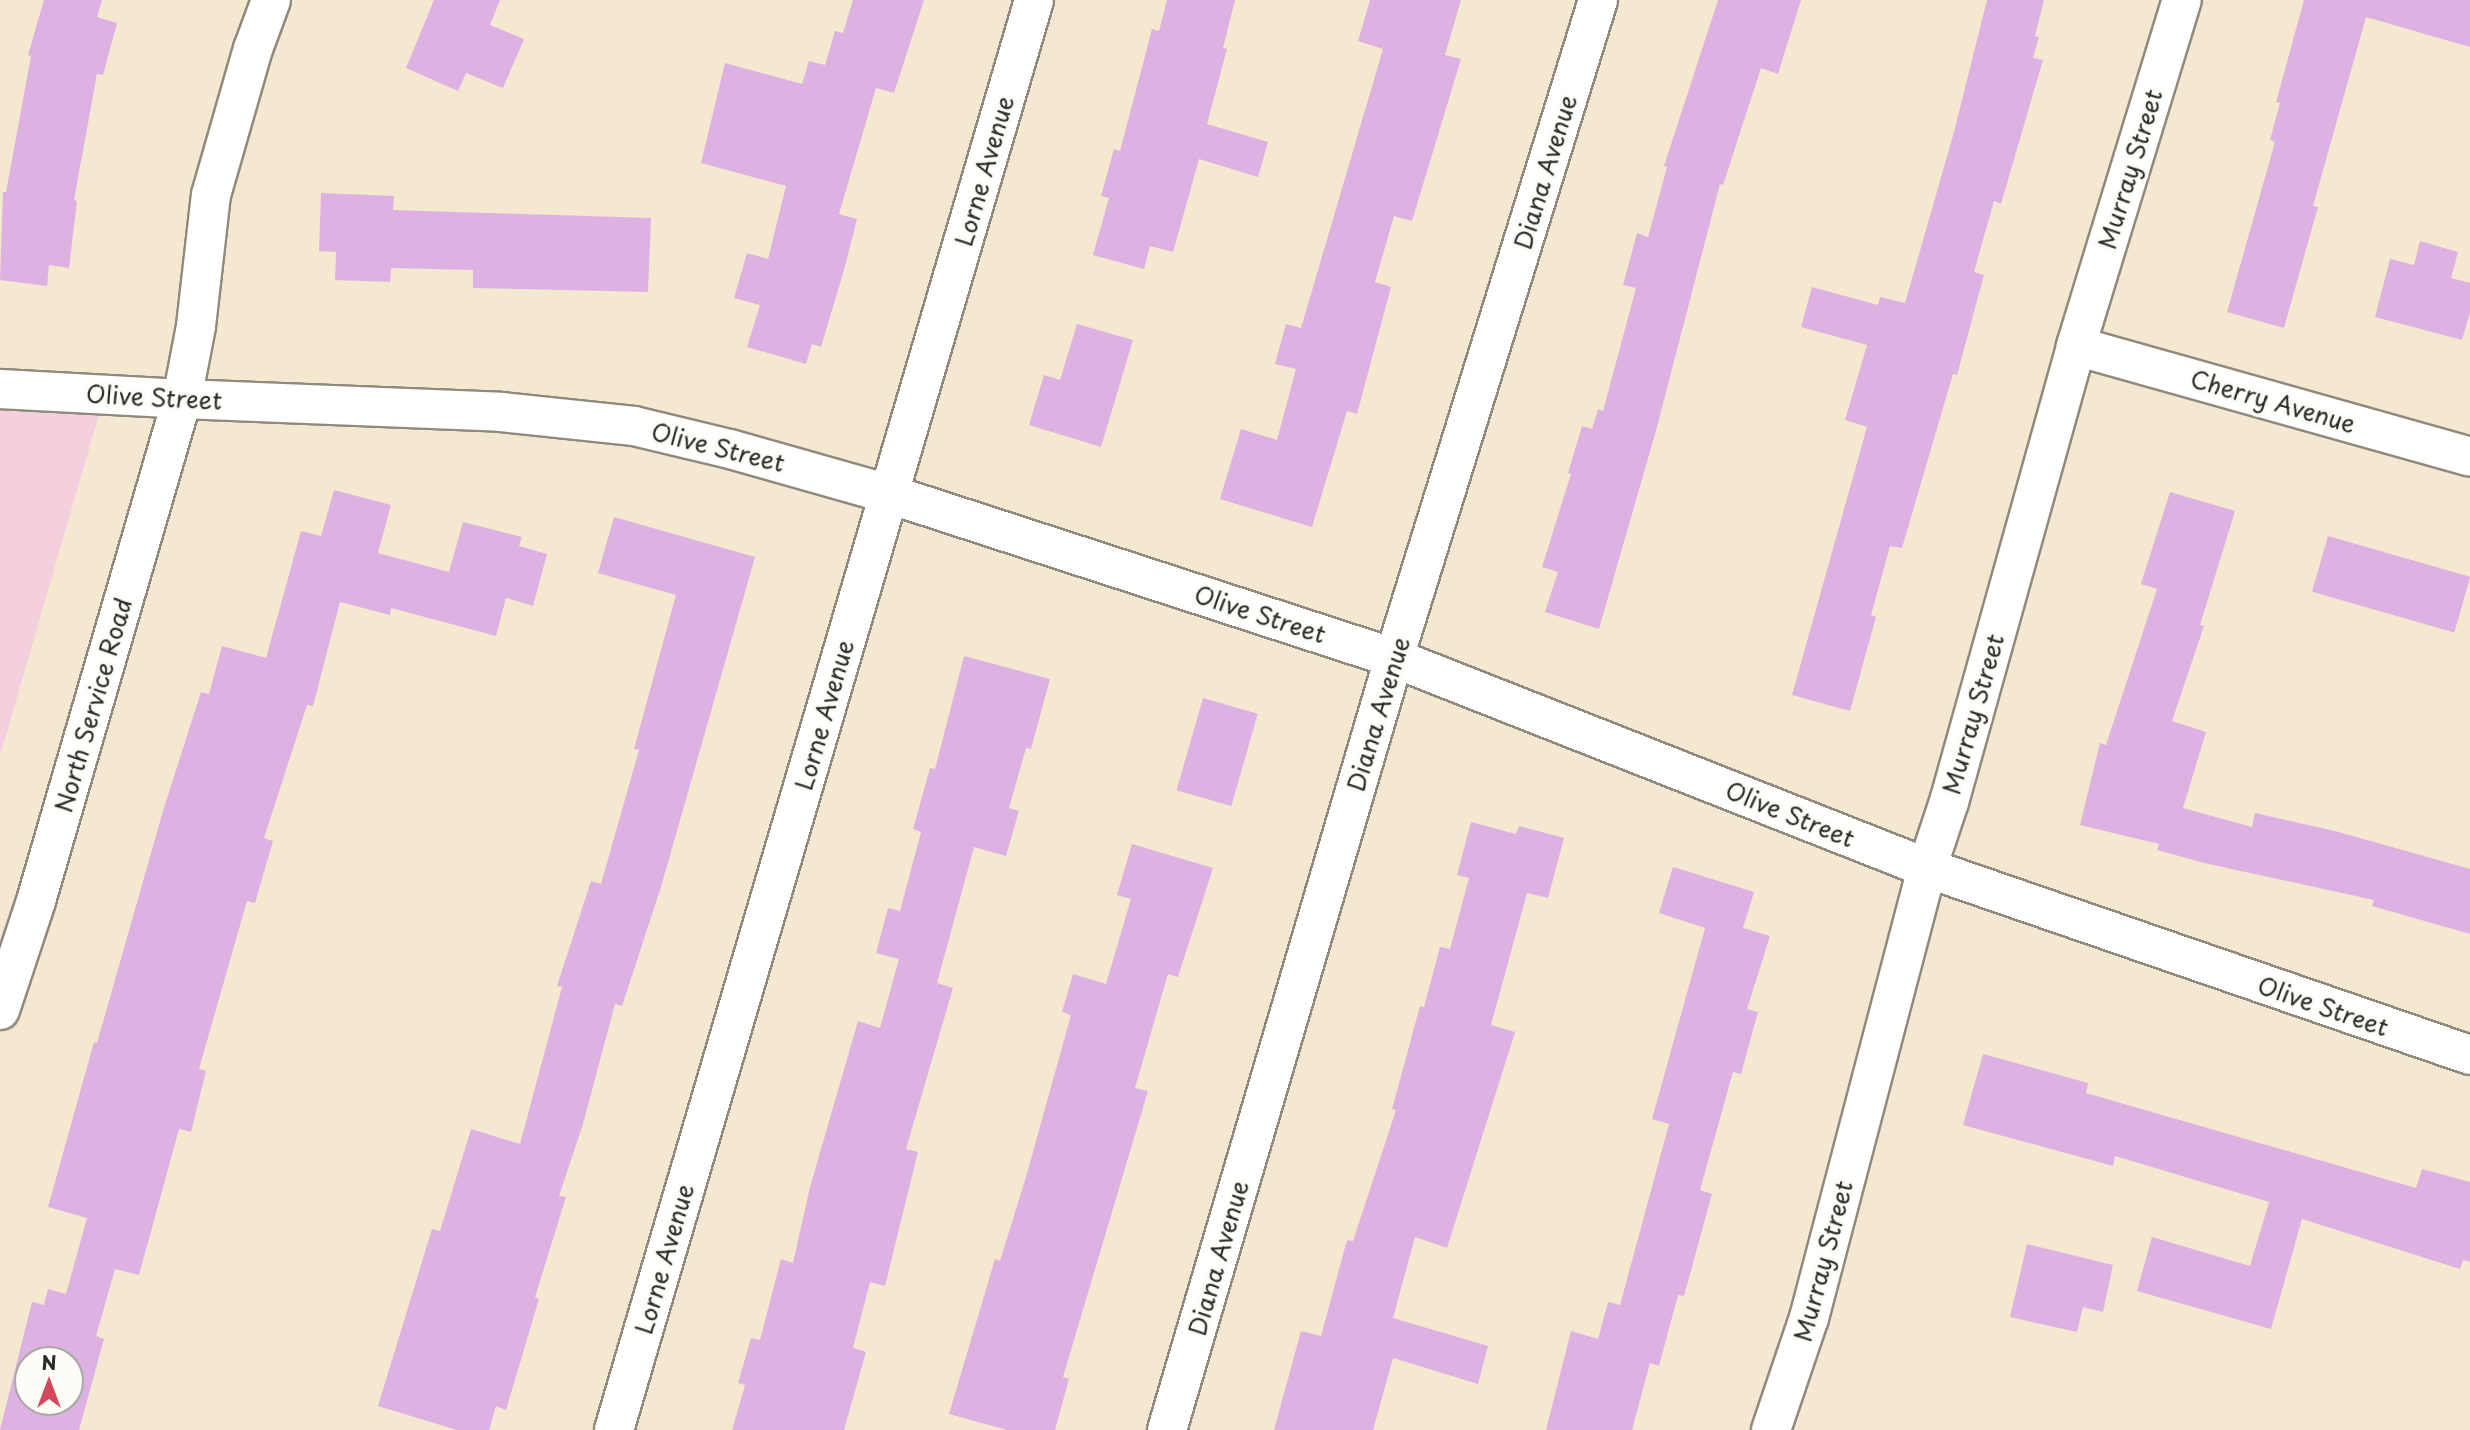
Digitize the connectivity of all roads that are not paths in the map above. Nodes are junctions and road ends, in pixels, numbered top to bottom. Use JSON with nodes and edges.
{"nodes":[{"id":1,"x":271,"y":0,"type":"edge"},
{"id":2,"x":1034,"y":0,"type":"edge"},
{"id":3,"x":1598,"y":0,"type":"edge"},
{"id":4,"x":2182,"y":0,"type":"edge"},
{"id":5,"x":2076,"y":346,"type":"junction"},
{"id":6,"x":0,"y":389,"type":"edge"},
{"id":7,"x":182,"y":398,"type":"junction"},
{"id":8,"x":2470,"y":457,"type":"edge"},
{"id":9,"x":889,"y":494,"type":"junction"},
{"id":10,"x":1394,"y":657,"type":"junction"},
{"id":11,"x":1927,"y":868,"type":"junction"},
{"id":12,"x":0,"y":1010,"type":"edge"},
{"id":13,"x":2470,"y":1055,"type":"edge"},
{"id":14,"x":614,"y":1430,"type":"edge"},
{"id":15,"x":1167,"y":1430,"type":"edge"},
{"id":16,"x":1771,"y":1430,"type":"edge"}],
"edges":[{"from":1,"to":7,"type":"street","name":"North Service Road"},
{"from":2,"to":9,"type":"street","name":"Lorne Avenue"},
{"from":3,"to":10,"type":"street","name":"Diana Avenue"},
{"from":4,"to":5,"type":"street","name":"Murray Street"},
{"from":5,"to":8,"type":"street","name":"Cherry Avenue"},
{"from":5,"to":11,"type":"street","name":"Murray Street"},
{"from":6,"to":7,"type":"street","name":"Olive Street"},
{"from":7,"to":9,"type":"street","name":"Olive Street"},
{"from":7,"to":12,"type":"street","name":"North Service Road"},
{"from":9,"to":10,"type":"street","name":"Olive Street"},
{"from":9,"to":14,"type":"street","name":"Lorne Avenue"},
{"from":10,"to":11,"type":"street","name":"Olive Street"},
{"from":10,"to":15,"type":"street","name":"Diana Avenue"},
{"from":11,"to":13,"type":"street","name":"Olive Street"},
{"from":11,"to":16,"type":"street","name":"Murray Street"}]}
